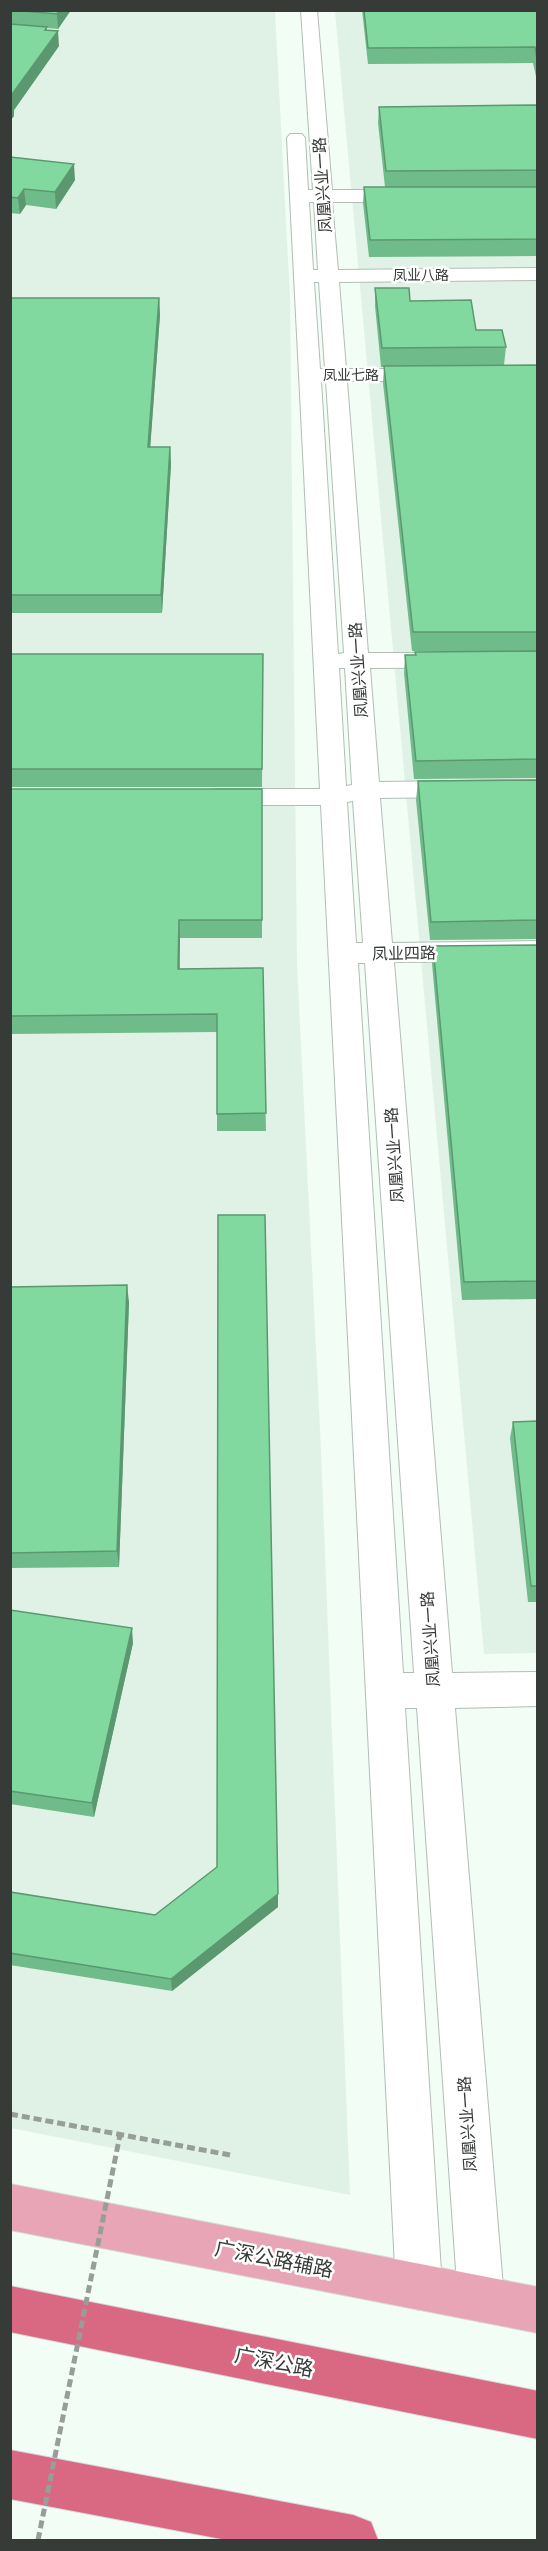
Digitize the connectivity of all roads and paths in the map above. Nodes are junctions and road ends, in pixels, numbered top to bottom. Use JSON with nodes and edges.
{"nodes":[{"id":1,"x":288,"y":10,"type":"edge"},
{"id":2,"x":309,"y":10,"type":"edge"},
{"id":3,"x":430,"y":195,"type":"edge"},
{"id":4,"x":311,"y":196,"type":"junction"},
{"id":5,"x":537,"y":274,"type":"edge"},
{"id":6,"x":316,"y":276,"type":"junction"},
{"id":7,"x":443,"y":374,"type":"edge"},
{"id":8,"x":323,"y":375,"type":"junction"},
{"id":9,"x":537,"y":660,"type":"edge"},
{"id":10,"x":326,"y":661,"type":"junction"},
{"id":11,"x":357,"y":661,"type":"junction"},
{"id":12,"x":537,"y":788,"type":"edge"},
{"id":13,"x":366,"y":789,"type":"junction"},
{"id":14,"x":190,"y":797,"type":"edge"},
{"id":15,"x":334,"y":797,"type":"junction"},
{"id":16,"x":537,"y":951,"type":"edge"},
{"id":17,"x":343,"y":953,"type":"junction"},
{"id":18,"x":378,"y":953,"type":"junction"},
{"id":19,"x":537,"y":1689,"type":"edge"},
{"id":20,"x":434,"y":1690,"type":"junction"},
{"id":21,"x":386,"y":1691,"type":"junction"},
{"id":22,"x":10,"y":2114,"type":"edge"},
{"id":23,"x":120,"y":2135,"type":"junction"},
{"id":24,"x":230,"y":2155,"type":"dead end"},
{"id":25,"x":10,"y":2207,"type":"edge"},
{"id":26,"x":419,"y":2287,"type":"junction"},
{"id":27,"x":481,"y":2299,"type":"junction"},
{"id":28,"x":10,"y":2309,"type":"edge"},
{"id":29,"x":537,"y":2310,"type":"edge"},
{"id":30,"x":537,"y":2415,"type":"edge"},
{"id":31,"x":10,"y":2474,"type":"edge"},
{"id":32,"x":38,"y":2541,"type":"edge"},
{"id":33,"x":353,"y":2541,"type":"edge"}],
"edges":[{"from":1,"to":4,"type":"street","name":"凤凰兴业一路"},
{"from":2,"to":4,"type":"street","name":"凤凰兴业一路"},
{"from":3,"to":4,"type":"street"},
{"from":4,"to":6,"type":"street","name":"凤凰兴业一路"},
{"from":5,"to":6,"type":"street","name":"凤业八路"},
{"from":6,"to":8,"type":"street","name":"凤凰兴业一路"},
{"from":7,"to":8,"type":"street","name":"凤业七路"},
{"from":8,"to":10,"type":"street","name":"凤凰兴业一路"},
{"from":8,"to":11,"type":"street","name":"凤凰兴业一路"},
{"from":9,"to":11,"type":"street"},
{"from":10,"to":11,"type":"street"},
{"from":10,"to":15,"type":"street","name":"凤凰兴业一路"},
{"from":11,"to":13,"type":"street","name":"凤凰兴业一路"},
{"from":12,"to":13,"type":"street"},
{"from":13,"to":15,"type":"street"},
{"from":13,"to":18,"type":"street","name":"凤凰兴业一路"},
{"from":14,"to":15,"type":"street"},
{"from":15,"to":17,"type":"street","name":"凤凰兴业一路"},
{"from":16,"to":18,"type":"street","name":"凤业四路"},
{"from":17,"to":18,"type":"street","name":"凤业四路"},
{"from":17,"to":21,"type":"street","name":"凤凰兴业一路"},
{"from":18,"to":20,"type":"street","name":"凤凰兴业一路"},
{"from":19,"to":20,"type":"street"},
{"from":20,"to":21,"type":"street"},
{"from":20,"to":27,"type":"street","name":"凤凰兴业一路"},
{"from":21,"to":26,"type":"street","name":"凤凰兴业一路"},
{"from":22,"to":23,"type":"path"},
{"from":23,"to":24,"type":"path"},
{"from":23,"to":32,"type":"path","bridge":true},
{"from":25,"to":26,"type":"main road","name":"广深公路辅路"},
{"from":26,"to":27,"type":"main road","name":"广深公路辅路"},
{"from":27,"to":29,"type":"main road","name":"广深公路辅路"},
{"from":28,"to":30,"type":"highway","name":"广深公路"},
{"from":31,"to":33,"type":"highway"}]}
